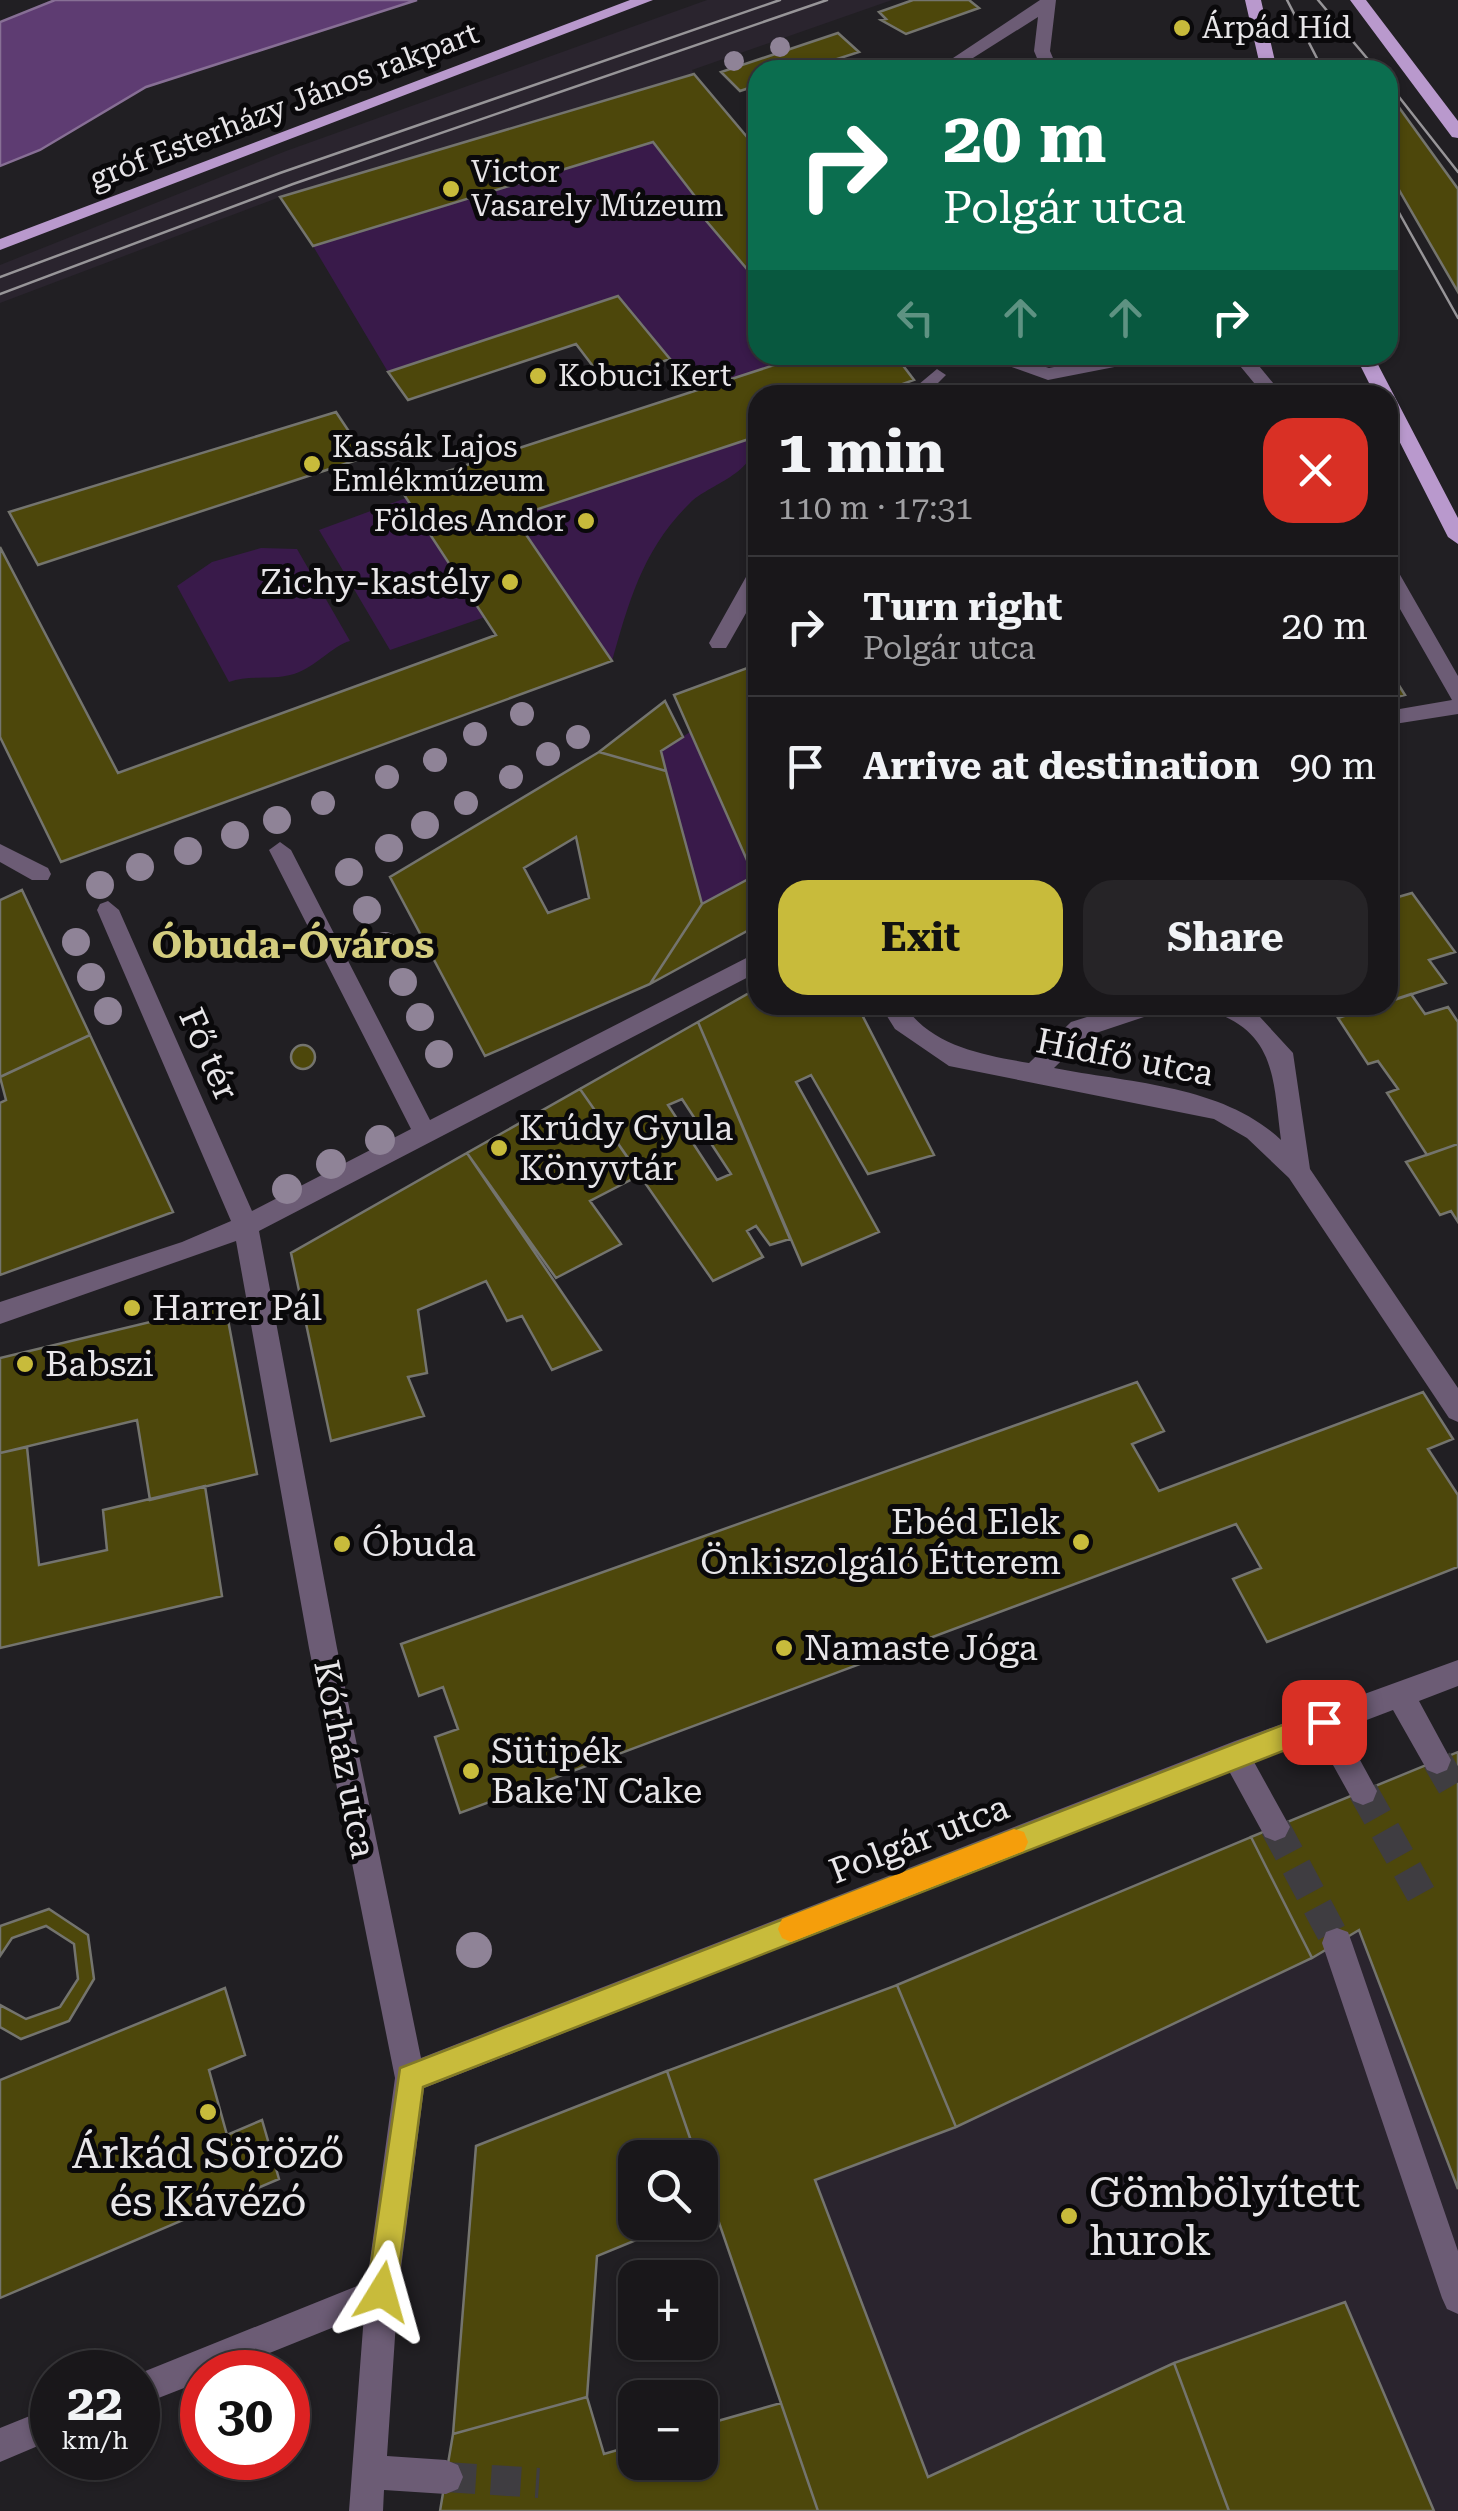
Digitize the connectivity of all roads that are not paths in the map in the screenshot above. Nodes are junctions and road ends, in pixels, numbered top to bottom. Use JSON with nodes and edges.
{"nodes":[{"id":1,"x":645,"y":0,"type":"edge"},
{"id":2,"x":1254,"y":0,"type":"edge"},
{"id":3,"x":1359,"y":0,"type":"edge"},
{"id":4,"x":1046,"y":2,"type":"edge"},
{"id":5,"x":959,"y":60,"type":"edge"},
{"id":6,"x":1046,"y":60,"type":"edge"},
{"id":7,"x":1268,"y":60,"type":"edge"},
{"id":8,"x":1458,"y":103,"type":"edge"},
{"id":9,"x":1458,"y":133,"type":"edge"},
{"id":10,"x":0,"y":245,"type":"edge"},
{"id":11,"x":1019,"y":365,"type":"edge"},
{"id":12,"x":1094,"y":365,"type":"edge"},
{"id":13,"x":1248,"y":365,"type":"edge"},
{"id":14,"x":937,"y":375,"type":"dead end"},
{"id":15,"x":926,"y":385,"type":"edge"},
{"id":16,"x":1266,"y":385,"type":"edge"},
{"id":17,"x":1398,"y":421,"type":"edge"},
{"id":18,"x":1458,"y":537,"type":"edge"},
{"id":19,"x":1398,"y":589,"type":"edge"},
{"id":20,"x":748,"y":591,"type":"edge"},
{"id":21,"x":720,"y":643,"type":"dead end"},
{"id":22,"x":1458,"y":694,"type":"edge"},
{"id":23,"x":1458,"y":706,"type":"edge"},
{"id":24,"x":1398,"y":716,"type":"edge"},
{"id":25,"x":280,"y":850,"type":"dead end"},
{"id":26,"x":0,"y":852,"type":"edge"},
{"id":27,"x":40,"y":874,"type":"dead end"},
{"id":28,"x":108,"y":910,"type":"dead end"},
{"id":29,"x":748,"y":966,"type":"edge"},
{"id":30,"x":898,"y":1015,"type":"edge"},
{"id":31,"x":1123,"y":1015,"type":"edge"},
{"id":32,"x":1244,"y":1015,"type":"edge"},
{"id":33,"x":1032,"y":1074,"type":"junction"},
{"id":34,"x":425,"y":1134,"type":"junction"},
{"id":35,"x":1298,"y":1170,"type":"junction"},
{"id":36,"x":246,"y":1226,"type":"junction"},
{"id":37,"x":0,"y":1313,"type":"edge"},
{"id":38,"x":1458,"y":1410,"type":"edge"},
{"id":39,"x":1458,"y":1674,"type":"edge"},
{"id":40,"x":1400,"y":1695,"type":"junction"},
{"id":41,"x":1324,"y":1722,"type":"junction"},
{"id":42,"x":1236,"y":1755,"type":"junction"},
{"id":43,"x":1437,"y":1760,"type":"tunnel mouth"},
{"id":44,"x":1363,"y":1790,"type":"tunnel mouth"},
{"id":45,"x":1276,"y":1827,"type":"tunnel mouth"},
{"id":46,"x":1336,"y":1943,"type":"tunnel mouth"},
{"id":47,"x":410,"y":2078,"type":"junction"},
{"id":48,"x":382,"y":2292,"type":"junction"},
{"id":49,"x":1458,"y":2298,"type":"edge"},
{"id":50,"x":160,"y":2381,"type":"edge"},
{"id":51,"x":30,"y":2433,"type":"edge"},
{"id":52,"x":0,"y":2445,"type":"edge"},
{"id":53,"x":368,"y":2472,"type":"junction"},
{"id":54,"x":446,"y":2477,"type":"tunnel mouth"},
{"id":55,"x":366,"y":2511,"type":"edge"}],
"edges":[{"from":1,"to":10,"type":"main road","name":"gróf Esterházy János rakpart"},
{"from":2,"to":7,"type":"main road"},
{"from":3,"to":8,"type":"main road"},
{"from":3,"to":9,"type":"main road"},
{"from":4,"to":5,"type":"street"},
{"from":4,"to":6,"type":"street"},
{"from":11,"to":12,"type":"street"},
{"from":13,"to":16,"type":"street"},
{"from":14,"to":15,"type":"street"},
{"from":17,"to":18,"type":"main road"},
{"from":19,"to":22,"type":"street"},
{"from":20,"to":21,"type":"street"},
{"from":23,"to":24,"type":"street"},
{"from":25,"to":34,"type":"street"},
{"from":26,"to":27,"type":"street"},
{"from":28,"to":36,"type":"street","name":"Fő tér"},
{"from":29,"to":34,"type":"street"},
{"from":30,"to":33,"type":"street","name":"Hídfő utca"},
{"from":31,"to":33,"type":"street"},
{"from":32,"to":35,"type":"street"},
{"from":33,"to":35,"type":"street","name":"Hídfő utca"},
{"from":34,"to":36,"type":"street"},
{"from":35,"to":38,"type":"street","name":"Hídfő utca"},
{"from":36,"to":37,"type":"street"},
{"from":36,"to":47,"type":"street","name":"Kórház utca"},
{"from":39,"to":40,"type":"street","name":"Polgár utca"},
{"from":40,"to":41,"type":"street","name":"Polgár utca"},
{"from":40,"to":43,"type":"street"},
{"from":41,"to":42,"type":"street","name":"Polgár utca"},
{"from":41,"to":44,"type":"street"},
{"from":42,"to":45,"type":"street"},
{"from":42,"to":47,"type":"street","name":"Polgár utca"},
{"from":46,"to":49,"type":"street"},
{"from":47,"to":48,"type":"street","name":"Kórház utca"},
{"from":48,"to":50,"type":"street"},
{"from":48,"to":53,"type":"street","name":"Kórház utca"},
{"from":51,"to":52,"type":"street"},
{"from":53,"to":54,"type":"street"},
{"from":53,"to":55,"type":"street","name":"Kórház utca"}]}
